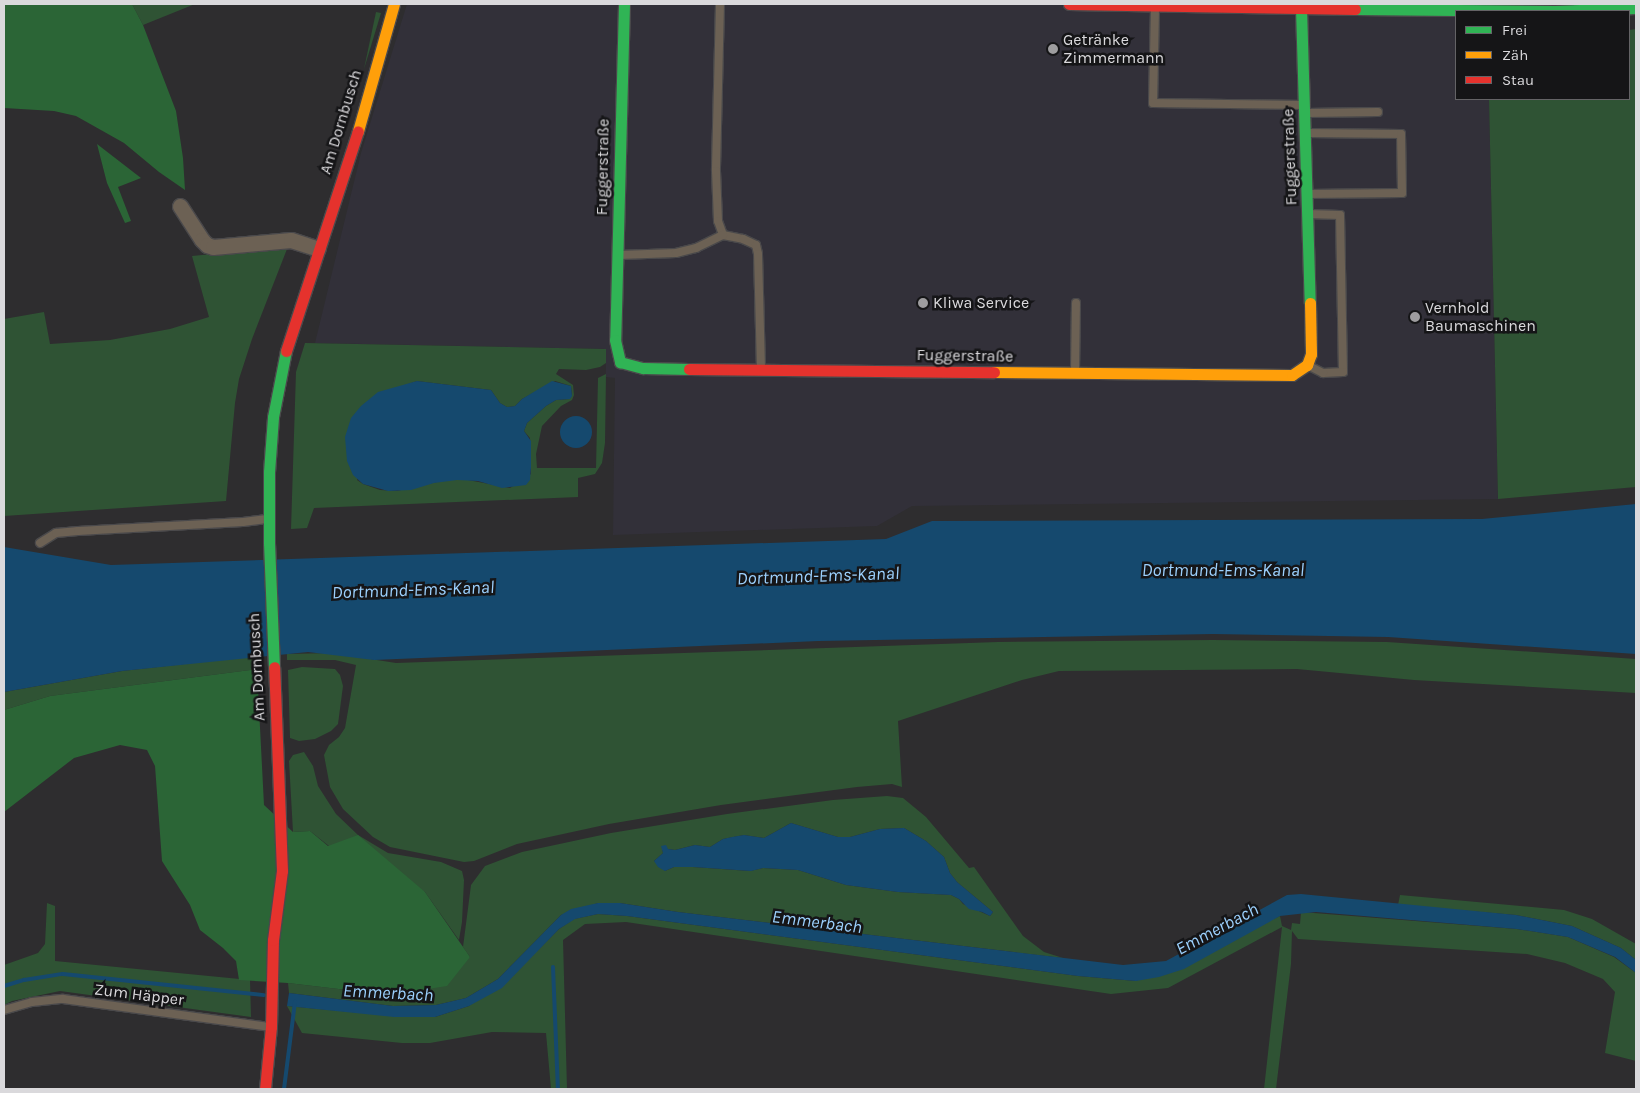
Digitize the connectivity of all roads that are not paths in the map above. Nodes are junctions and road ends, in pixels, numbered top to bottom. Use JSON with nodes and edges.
{"nodes":[{"id":1,"x":394,"y":4,"type":"edge"},
{"id":2,"x":624,"y":4,"type":"edge"},
{"id":3,"x":720,"y":4,"type":"edge"},
{"id":4,"x":1069,"y":4,"type":"edge"},
{"id":5,"x":1154,"y":6,"type":"junction"},
{"id":6,"x":1360,"y":6,"type":"edge"},
{"id":7,"x":1389,"y":6,"type":"edge"},
{"id":8,"x":1401,"y":6,"type":"edge"},
{"id":9,"x":1301,"y":8,"type":"junction"},
{"id":10,"x":1636,"y":8,"type":"edge"},
{"id":11,"x":1524,"y":10,"type":"edge"},
{"id":12,"x":1582,"y":10,"type":"edge"},
{"id":13,"x":1304,"y":109,"type":"junction"},
{"id":14,"x":1378,"y":112,"type":"dead end"},
{"id":15,"x":1305,"y":133,"type":"junction"},
{"id":16,"x":1307,"y":194,"type":"junction"},
{"id":17,"x":180,"y":206,"type":"dead end"},
{"id":18,"x":1308,"y":214,"type":"junction"},
{"id":19,"x":723,"y":235,"type":"junction"},
{"id":20,"x":318,"y":249,"type":"junction"},
{"id":21,"x":617,"y":255,"type":"junction"},
{"id":22,"x":1076,"y":303,"type":"dead end"},
{"id":23,"x":1307,"y":365,"type":"junction"},
{"id":24,"x":761,"y":369,"type":"junction"},
{"id":25,"x":1075,"y":374,"type":"junction"},
{"id":26,"x":269,"y":519,"type":"junction"},
{"id":27,"x":40,"y":543,"type":"dead end"},
{"id":28,"x":4,"y":1010,"type":"edge"},
{"id":29,"x":271,"y":1023,"type":"junction"},
{"id":30,"x":264,"y":1089,"type":"edge"}],
"edges":[{"from":1,"to":20,"type":"street","name":"Am Dornbusch"},
{"from":2,"to":21,"type":"street","name":"Fuggerstraße"},
{"from":3,"to":19,"type":"lane"},
{"from":4,"to":5,"type":"street"},
{"from":5,"to":9,"type":"street"},
{"from":5,"to":13,"type":"lane"},
{"from":6,"to":7,"type":"street"},
{"from":6,"to":9,"type":"street"},
{"from":7,"to":8,"type":"street"},
{"from":8,"to":11,"type":"street"},
{"from":9,"to":13,"type":"street","name":"Fuggerstraße"},
{"from":10,"to":12,"type":"street"},
{"from":13,"to":14,"type":"lane"},
{"from":13,"to":15,"type":"street","name":"Fuggerstraße"},
{"from":15,"to":16,"type":"street","name":"Fuggerstraße"},
{"from":15,"to":16,"type":"lane"},
{"from":16,"to":18,"type":"street","name":"Fuggerstraße"},
{"from":17,"to":20,"type":"street"},
{"from":18,"to":23,"type":"street","name":"Fuggerstraße"},
{"from":18,"to":23,"type":"lane"},
{"from":19,"to":21,"type":"lane"},
{"from":19,"to":24,"type":"lane"},
{"from":20,"to":26,"type":"street","name":"Am Dornbusch"},
{"from":21,"to":24,"type":"street","name":"Fuggerstraße"},
{"from":22,"to":25,"type":"lane"},
{"from":23,"to":25,"type":"street","name":"Fuggerstraße"},
{"from":24,"to":25,"type":"street","name":"Fuggerstraße"},
{"from":26,"to":27,"type":"lane"},
{"from":26,"to":29,"type":"street","name":"Am Dornbusch"},
{"from":28,"to":29,"type":"lane","name":"Zum Häpper"},
{"from":29,"to":30,"type":"street","name":"Am Dornbusch"}]}
